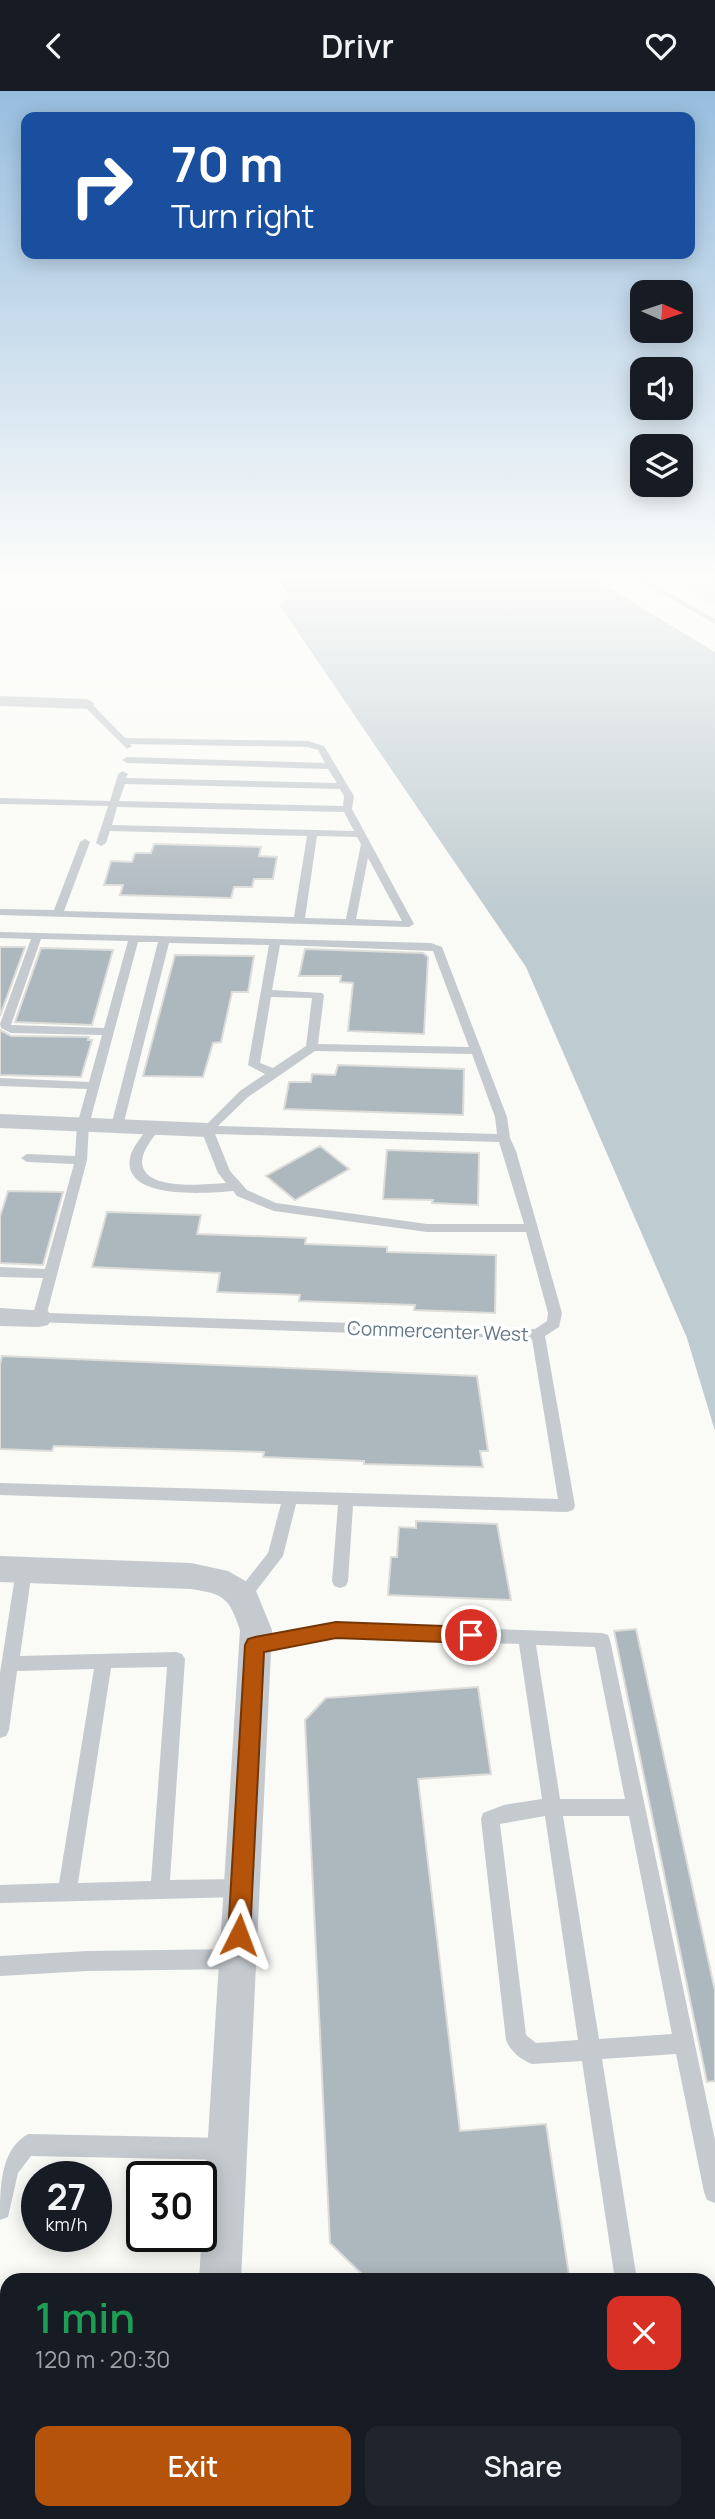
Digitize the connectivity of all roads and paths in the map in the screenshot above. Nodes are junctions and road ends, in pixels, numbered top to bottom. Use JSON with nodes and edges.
{"nodes":[{"id":1,"x":0,"y":701,"type":"edge"},
{"id":2,"x":87,"y":704,"type":"joint"},
{"id":3,"x":122,"y":741,"type":"junction"},
{"id":4,"x":127,"y":760,"type":"junction"},
{"id":5,"x":331,"y":766,"type":"junction"},
{"id":6,"x":120,"y":781,"type":"junction"},
{"id":7,"x":343,"y":786,"type":"junction"},
{"id":8,"x":0,"y":801,"type":"edge"},
{"id":9,"x":113,"y":803,"type":"junction"},
{"id":10,"x":348,"y":809,"type":"junction"},
{"id":11,"x":106,"y":828,"type":"junction"},
{"id":12,"x":312,"y":833,"type":"junction"},
{"id":13,"x":363,"y":839,"type":"junction"},
{"id":14,"x":85,"y":842,"type":"dead end"},
{"id":15,"x":102,"y":843,"type":"dead end"},
{"id":16,"x":0,"y":912,"type":"edge"},
{"id":17,"x":58,"y":913,"type":"junction"},
{"id":18,"x":299,"y":921,"type":"junction"},
{"id":19,"x":350,"y":923,"type":"junction"},
{"id":20,"x":0,"y":935,"type":"edge"},
{"id":21,"x":37,"y":936,"type":"junction"},
{"id":22,"x":134,"y":938,"type":"junction"},
{"id":23,"x":164,"y":939,"type":"junction"},
{"id":24,"x":275,"y":942,"type":"junction"},
{"id":25,"x":266,"y":993,"type":"junction"},
{"id":26,"x":108,"y":1033,"type":"junction"},
{"id":27,"x":312,"y":1047,"type":"junction"},
{"id":28,"x":475,"y":1051,"type":"junction"},
{"id":29,"x":274,"y":1073,"type":"junction"},
{"id":30,"x":0,"y":1082,"type":"edge"},
{"id":31,"x":94,"y":1086,"type":"junction"},
{"id":32,"x":0,"y":1121,"type":"edge"},
{"id":33,"x":83,"y":1125,"type":"junction"},
{"id":34,"x":117,"y":1126,"type":"junction"},
{"id":35,"x":154,"y":1128,"type":"junction"},
{"id":36,"x":207,"y":1130,"type":"junction"},
{"id":37,"x":503,"y":1138,"type":"junction"},
{"id":38,"x":27,"y":1158,"type":"dead end"},
{"id":39,"x":81,"y":1160,"type":"junction"},
{"id":40,"x":236,"y":1186,"type":"junction"},
{"id":41,"x":531,"y":1228,"type":"junction"},
{"id":42,"x":0,"y":1272,"type":"edge"},
{"id":43,"x":50,"y":1274,"type":"junction"},
{"id":44,"x":0,"y":1317,"type":"edge"},
{"id":45,"x":39,"y":1318,"type":"junction"},
{"id":46,"x":538,"y":1333,"type":"junction"},
{"id":47,"x":0,"y":1489,"type":"edge"},
{"id":48,"x":290,"y":1498,"type":"junction"},
{"id":49,"x":346,"y":1500,"type":"junction"},
{"id":50,"x":12,"y":1570,"type":"edge"},
{"id":51,"x":340,"y":1581,"type":"dead end"},
{"id":52,"x":243,"y":1595,"type":"junction"},
{"id":53,"x":526,"y":1637,"type":"junction"},
{"id":54,"x":255,"y":1638,"type":"junction"},
{"id":55,"x":104,"y":1661,"type":"junction"},
{"id":56,"x":10,"y":1664,"type":"junction"},
{"id":57,"x":0,"y":1730,"type":"edge"},
{"id":58,"x":552,"y":1808,"type":"junction"},
{"id":59,"x":636,"y":1808,"type":"junction"},
{"id":60,"x":242,"y":1888,"type":"junction"},
{"id":61,"x":160,"y":1890,"type":"junction"},
{"id":62,"x":67,"y":1892,"type":"junction"},
{"id":63,"x":0,"y":1894,"type":"edge"},
{"id":64,"x":237,"y":1959,"type":"junction"},
{"id":65,"x":0,"y":1966,"type":"edge"},
{"id":66,"x":684,"y":2043,"type":"junction"},
{"id":67,"x":591,"y":2049,"type":"junction"},
{"id":68,"x":227,"y":2149,"type":"junction"},
{"id":69,"x":715,"y":2192,"type":"edge"},
{"id":70,"x":0,"y":2209,"type":"edge"},
{"id":71,"x":220,"y":2273,"type":"edge"},
{"id":72,"x":625,"y":2273,"type":"edge"}],
"edges":[{"from":1,"to":2,"type":"street"},
{"from":2,"to":3,"type":"lane"},
{"from":3,"to":4,"type":"lane"},
{"from":3,"to":5,"type":"lane"},
{"from":4,"to":5,"type":"lane"},
{"from":4,"to":6,"type":"lane"},
{"from":5,"to":7,"type":"lane"},
{"from":6,"to":7,"type":"lane"},
{"from":6,"to":9,"type":"lane"},
{"from":7,"to":10,"type":"lane"},
{"from":8,"to":9,"type":"lane"},
{"from":9,"to":10,"type":"lane"},
{"from":9,"to":11,"type":"lane"},
{"from":10,"to":13,"type":"lane"},
{"from":11,"to":12,"type":"lane"},
{"from":11,"to":15,"type":"lane"},
{"from":12,"to":13,"type":"lane"},
{"from":12,"to":18,"type":"lane"},
{"from":13,"to":19,"type":"lane"},
{"from":13,"to":19,"type":"lane"},
{"from":14,"to":17,"type":"lane"},
{"from":16,"to":17,"type":"lane"},
{"from":17,"to":18,"type":"lane"},
{"from":18,"to":19,"type":"lane"},
{"from":20,"to":21,"type":"lane"},
{"from":21,"to":22,"type":"lane"},
{"from":21,"to":26,"type":"lane"},
{"from":22,"to":23,"type":"lane"},
{"from":22,"to":26,"type":"lane"},
{"from":23,"to":24,"type":"lane"},
{"from":23,"to":34,"type":"lane"},
{"from":24,"to":25,"type":"lane"},
{"from":24,"to":28,"type":"lane","name":"Commercenter West"},
{"from":25,"to":27,"type":"lane"},
{"from":25,"to":29,"type":"lane"},
{"from":26,"to":31,"type":"lane"},
{"from":27,"to":28,"type":"lane"},
{"from":27,"to":29,"type":"lane"},
{"from":28,"to":37,"type":"lane","name":"Commercenter West"},
{"from":29,"to":36,"type":"lane"},
{"from":30,"to":31,"type":"lane"},
{"from":31,"to":33,"type":"lane"},
{"from":32,"to":33,"type":"street"},
{"from":33,"to":34,"type":"street"},
{"from":33,"to":39,"type":"lane"},
{"from":34,"to":35,"type":"street"},
{"from":35,"to":36,"type":"street"},
{"from":35,"to":40,"type":"lane"},
{"from":36,"to":37,"type":"lane"},
{"from":36,"to":40,"type":"lane"},
{"from":37,"to":41,"type":"lane","name":"Commercenter West"},
{"from":38,"to":39,"type":"lane"},
{"from":39,"to":43,"type":"lane"},
{"from":40,"to":41,"type":"lane"},
{"from":41,"to":46,"type":"lane","name":"Commercenter West"},
{"from":42,"to":43,"type":"lane"},
{"from":43,"to":45,"type":"lane"},
{"from":44,"to":45,"type":"street","name":"Commercenter West"},
{"from":45,"to":46,"type":"lane","name":"Commercenter West"},
{"from":46,"to":49,"type":"lane"},
{"from":47,"to":48,"type":"lane"},
{"from":48,"to":49,"type":"lane"},
{"from":48,"to":52,"type":"lane"},
{"from":49,"to":51,"type":"lane"},
{"from":50,"to":52,"type":"street"},
{"from":50,"to":56,"type":"lane"},
{"from":52,"to":54,"type":"street"},
{"from":53,"to":54,"type":"lane"},
{"from":53,"to":58,"type":"lane"},
{"from":53,"to":59,"type":"lane"},
{"from":54,"to":60,"type":"street"},
{"from":55,"to":56,"type":"lane"},
{"from":55,"to":61,"type":"lane"},
{"from":55,"to":62,"type":"lane"},
{"from":56,"to":57,"type":"lane"},
{"from":58,"to":59,"type":"lane"},
{"from":58,"to":67,"type":"lane"},
{"from":58,"to":67,"type":"lane"},
{"from":59,"to":66,"type":"lane"},
{"from":60,"to":61,"type":"lane"},
{"from":60,"to":64,"type":"street"},
{"from":61,"to":62,"type":"lane"},
{"from":62,"to":63,"type":"lane"},
{"from":64,"to":65,"type":"lane"},
{"from":64,"to":68,"type":"street"},
{"from":66,"to":67,"type":"lane"},
{"from":66,"to":69,"type":"lane"},
{"from":67,"to":72,"type":"lane"},
{"from":68,"to":70,"type":"lane"},
{"from":68,"to":71,"type":"street"}]}
